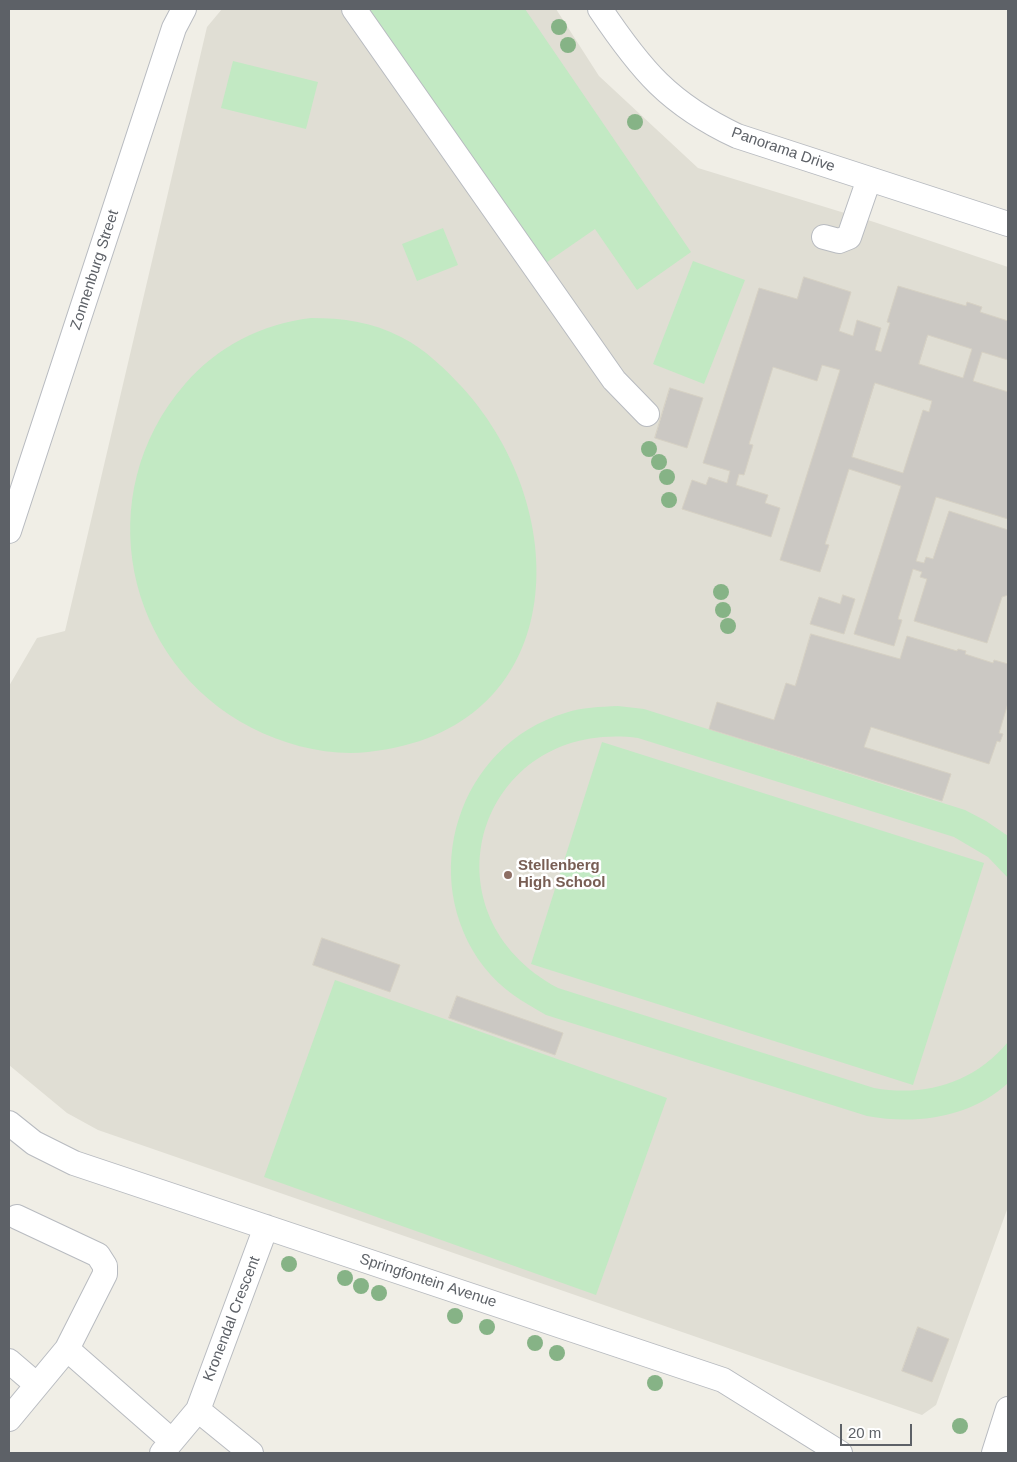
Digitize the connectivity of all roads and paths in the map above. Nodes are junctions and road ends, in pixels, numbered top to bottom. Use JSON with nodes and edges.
{"nodes":[{"id":1,"x":184,"y":9,"type":"edge"},
{"id":2,"x":354,"y":9,"type":"edge"},
{"id":3,"x":600,"y":9,"type":"edge"},
{"id":4,"x":869,"y":179,"type":"junction"},
{"id":5,"x":1008,"y":224,"type":"edge"},
{"id":6,"x":824,"y":237,"type":"dead end"},
{"id":7,"x":647,"y":414,"type":"dead end"},
{"id":8,"x":9,"y":531,"type":"edge"},
{"id":9,"x":9,"y":1123,"type":"edge"},
{"id":10,"x":17,"y":1217,"type":"dead end"},
{"id":11,"x":266,"y":1227,"type":"junction"},
{"id":12,"x":67,"y":1349,"type":"junction"},
{"id":13,"x":9,"y":1361,"type":"edge"},
{"id":14,"x":37,"y":1385,"type":"junction"},
{"id":15,"x":1008,"y":1409,"type":"edge"},
{"id":16,"x":198,"y":1410,"type":"junction"},
{"id":17,"x":9,"y":1419,"type":"edge"},
{"id":18,"x":167,"y":1447,"type":"edge"},
{"id":19,"x":251,"y":1453,"type":"edge"},
{"id":20,"x":840,"y":1453,"type":"edge"},
{"id":21,"x":994,"y":1453,"type":"edge"}],
"edges":[{"from":1,"to":8,"type":"street","name":"Zonnenburg Street"},
{"from":2,"to":7,"type":"street"},
{"from":3,"to":4,"type":"street","name":"Panorama Drive"},
{"from":4,"to":5,"type":"street","name":"Panorama Drive"},
{"from":4,"to":6,"type":"street"},
{"from":9,"to":11,"type":"street","name":"Springfontein Avenue"},
{"from":10,"to":12,"type":"street"},
{"from":11,"to":16,"type":"street","name":"Kronendal Crescent"},
{"from":11,"to":20,"type":"street","name":"Springfontein Avenue"},
{"from":12,"to":14,"type":"street"},
{"from":12,"to":18,"type":"street"},
{"from":13,"to":14,"type":"street"},
{"from":14,"to":17,"type":"street"},
{"from":15,"to":21,"type":"street"},
{"from":16,"to":18,"type":"street","name":"Kronendal Crescent"},
{"from":16,"to":19,"type":"street"}]}
